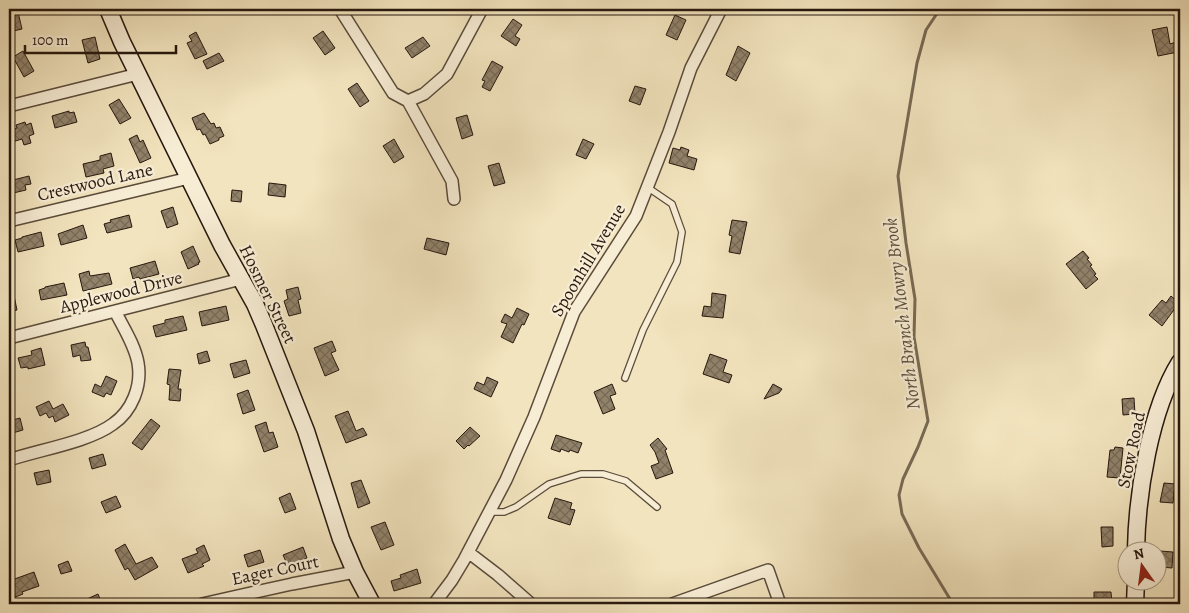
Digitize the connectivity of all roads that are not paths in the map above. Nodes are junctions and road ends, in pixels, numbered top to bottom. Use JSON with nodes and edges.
{"nodes":[{"id":1,"x":108,"y":9,"type":"edge"},
{"id":2,"x":340,"y":9,"type":"edge"},
{"id":3,"x":482,"y":9,"type":"edge"},
{"id":4,"x":721,"y":9,"type":"edge"},
{"id":5,"x":138,"y":74,"type":"junction"},
{"id":6,"x":408,"y":102,"type":"junction"},
{"id":7,"x":9,"y":106,"type":"edge"},
{"id":8,"x":189,"y":178,"type":"junction"},
{"id":9,"x":647,"y":187,"type":"junction"},
{"id":10,"x":454,"y":200,"type":"dead end"},
{"id":11,"x":9,"y":220,"type":"edge"},
{"id":12,"x":241,"y":279,"type":"junction"},
{"id":13,"x":115,"y":311,"type":"junction"},
{"id":14,"x":9,"y":338,"type":"edge"},
{"id":15,"x":1180,"y":362,"type":"edge"},
{"id":16,"x":626,"y":378,"type":"dead end"},
{"id":17,"x":9,"y":460,"type":"edge"},
{"id":18,"x":657,"y":507,"type":"dead end"},
{"id":19,"x":489,"y":512,"type":"junction"},
{"id":20,"x":1137,"y":540,"type":"edge"},
{"id":21,"x":468,"y":552,"type":"junction"},
{"id":22,"x":355,"y":572,"type":"junction"},
{"id":23,"x":1136,"y":590,"type":"edge"},
{"id":24,"x":202,"y":604,"type":"edge"},
{"id":25,"x":372,"y":604,"type":"edge"},
{"id":26,"x":434,"y":604,"type":"edge"},
{"id":27,"x":531,"y":604,"type":"edge"},
{"id":28,"x":672,"y":604,"type":"edge"},
{"id":29,"x":780,"y":604,"type":"edge"},
{"id":30,"x":1135,"y":604,"type":"edge"}],
"edges":[{"from":1,"to":5,"type":"street","name":"Hosmer Street"},
{"from":2,"to":6,"type":"street"},
{"from":3,"to":6,"type":"street"},
{"from":4,"to":9,"type":"street","name":"Spoonhill Avenue"},
{"from":5,"to":7,"type":"street"},
{"from":5,"to":8,"type":"street","name":"Hosmer Street"},
{"from":6,"to":10,"type":"street"},
{"from":8,"to":11,"type":"street","name":"Crestwood Lane"},
{"from":8,"to":12,"type":"street","name":"Hosmer Street"},
{"from":9,"to":16,"type":"lane"},
{"from":9,"to":19,"type":"street","name":"Spoonhill Avenue"},
{"from":12,"to":13,"type":"street","name":"Applewood Drive"},
{"from":12,"to":22,"type":"street","name":"Hosmer Street"},
{"from":13,"to":14,"type":"street","name":"Applewood Drive"},
{"from":13,"to":17,"type":"street"},
{"from":15,"to":20,"type":"street","name":"Stow Road"},
{"from":18,"to":19,"type":"lane"},
{"from":19,"to":21,"type":"street","name":"Spoonhill Avenue"},
{"from":21,"to":26,"type":"street","name":"Spoonhill Avenue"},
{"from":21,"to":27,"type":"street"},
{"from":22,"to":24,"type":"street","name":"Eager Court"},
{"from":22,"to":25,"type":"street","name":"Hosmer Street"},
{"from":23,"to":30,"type":"street"},
{"from":28,"to":29,"type":"street"}]}
